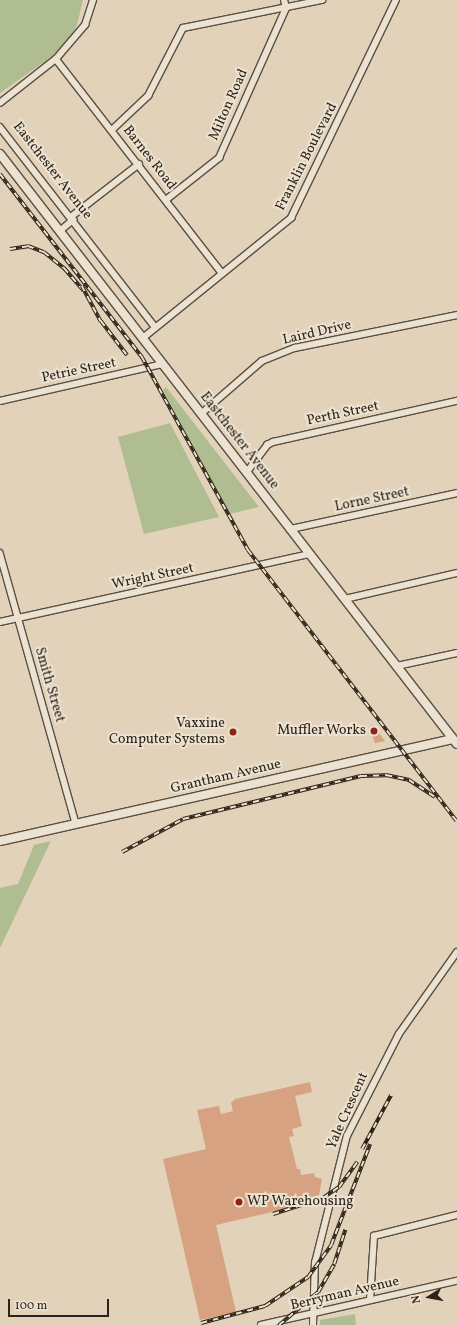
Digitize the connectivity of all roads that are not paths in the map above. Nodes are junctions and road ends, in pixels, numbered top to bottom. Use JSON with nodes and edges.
{"nodes":[{"id":1,"x":93,"y":0,"type":"edge"},
{"id":2,"x":284,"y":0,"type":"edge"},
{"id":3,"x":322,"y":0,"type":"edge"},
{"id":4,"x":396,"y":0,"type":"edge"},
{"id":5,"x":286,"y":8,"type":"junction"},
{"id":6,"x":56,"y":59,"type":"junction"},
{"id":7,"x":0,"y":103,"type":"edge"},
{"id":8,"x":0,"y":126,"type":"edge"},
{"id":9,"x":112,"y":130,"type":"junction"},
{"id":10,"x":0,"y":154,"type":"edge"},
{"id":11,"x":140,"y":164,"type":"junction"},
{"id":12,"x":166,"y":200,"type":"junction"},
{"id":13,"x":72,"y":218,"type":"junction"},
{"id":14,"x":61,"y":230,"type":"junction"},
{"id":15,"x":222,"y":273,"type":"junction"},
{"id":16,"x":457,"y":316,"type":"edge"},
{"id":17,"x":155,"y":327,"type":"junction"},
{"id":18,"x":143,"y":338,"type":"junction"},
{"id":19,"x":163,"y":364,"type":"junction"},
{"id":20,"x":0,"y":401,"type":"edge"},
{"id":21,"x":457,"y":401,"type":"edge"},
{"id":22,"x":202,"y":413,"type":"junction"},
{"id":23,"x":247,"y":472,"type":"junction"},
{"id":24,"x":457,"y":493,"type":"edge"},
{"id":25,"x":292,"y":529,"type":"junction"},
{"id":26,"x":0,"y":553,"type":"edge"},
{"id":27,"x":310,"y":554,"type":"junction"},
{"id":28,"x":457,"y":573,"type":"edge"},
{"id":29,"x":345,"y":599,"type":"junction"},
{"id":30,"x":18,"y":618,"type":"junction"},
{"id":31,"x":0,"y":622,"type":"edge"},
{"id":32,"x":457,"y":653,"type":"edge"},
{"id":33,"x":397,"y":666,"type":"junction"},
{"id":34,"x":456,"y":741,"type":"edge"},
{"id":35,"x":76,"y":824,"type":"junction"},
{"id":36,"x":0,"y":841,"type":"edge"},
{"id":37,"x":457,"y":952,"type":"edge"},
{"id":38,"x":457,"y":1215,"type":"edge"},
{"id":39,"x":457,"y":1281,"type":"edge"},
{"id":40,"x":370,"y":1300,"type":"junction"},
{"id":41,"x":312,"y":1314,"type":"junction"},
{"id":42,"x":261,"y":1325,"type":"edge"},
{"id":43,"x":313,"y":1325,"type":"edge"}],
"edges":[{"from":1,"to":6,"type":"street"},
{"from":2,"to":5,"type":"street"},
{"from":3,"to":5,"type":"street"},
{"from":4,"to":15,"type":"street","name":"Franklin Boulevard"},
{"from":5,"to":9,"type":"street"},
{"from":5,"to":12,"type":"street","name":"Milton Road"},
{"from":6,"to":7,"type":"street"},
{"from":6,"to":9,"type":"street","name":"Barnes Road"},
{"from":8,"to":13,"type":"street","name":"Eastchester Avenue"},
{"from":9,"to":11,"type":"street","name":"Barnes Road"},
{"from":10,"to":14,"type":"street","name":"Eastchester Avenue"},
{"from":11,"to":12,"type":"street","name":"Barnes Road"},
{"from":11,"to":13,"type":"street"},
{"from":12,"to":15,"type":"street","name":"Barnes Road"},
{"from":13,"to":14,"type":"street"},
{"from":13,"to":17,"type":"street","name":"Eastchester Avenue"},
{"from":14,"to":18,"type":"street","name":"Eastchester Avenue"},
{"from":15,"to":17,"type":"street","name":"Franklin Boulevard"},
{"from":16,"to":22,"type":"street","name":"Laird Drive"},
{"from":17,"to":18,"type":"street","name":"Franklin Boulevard"},
{"from":18,"to":19,"type":"street","name":"Eastchester Avenue"},
{"from":19,"to":20,"type":"street","name":"Petrie Street"},
{"from":19,"to":22,"type":"street","name":"Eastchester Avenue"},
{"from":21,"to":23,"type":"street","name":"Perth Street"},
{"from":22,"to":23,"type":"street","name":"Eastchester Avenue"},
{"from":23,"to":25,"type":"street","name":"Eastchester Avenue"},
{"from":24,"to":25,"type":"street","name":"Lorne Street"},
{"from":25,"to":27,"type":"street","name":"Eastchester Avenue"},
{"from":26,"to":30,"type":"street","name":"Smith Street"},
{"from":27,"to":29,"type":"street","name":"Eastchester Avenue"},
{"from":27,"to":30,"type":"street","name":"Wright Street"},
{"from":28,"to":29,"type":"street"},
{"from":29,"to":33,"type":"street","name":"Eastchester Avenue"},
{"from":30,"to":31,"type":"street","name":"Wright Street"},
{"from":30,"to":35,"type":"street","name":"Smith Street"},
{"from":32,"to":33,"type":"street"},
{"from":33,"to":34,"type":"street","name":"Eastchester Avenue"},
{"from":34,"to":35,"type":"street","name":"Grantham Avenue"},
{"from":35,"to":36,"type":"street","name":"Grantham Avenue"},
{"from":37,"to":41,"type":"street","name":"Yale Crescent"},
{"from":38,"to":40,"type":"street"},
{"from":39,"to":40,"type":"street","name":"Berryman Avenue"},
{"from":40,"to":41,"type":"street","name":"Berryman Avenue"},
{"from":41,"to":42,"type":"street","name":"Berryman Avenue"},
{"from":41,"to":43,"type":"street","name":"Yale Crescent"}]}
